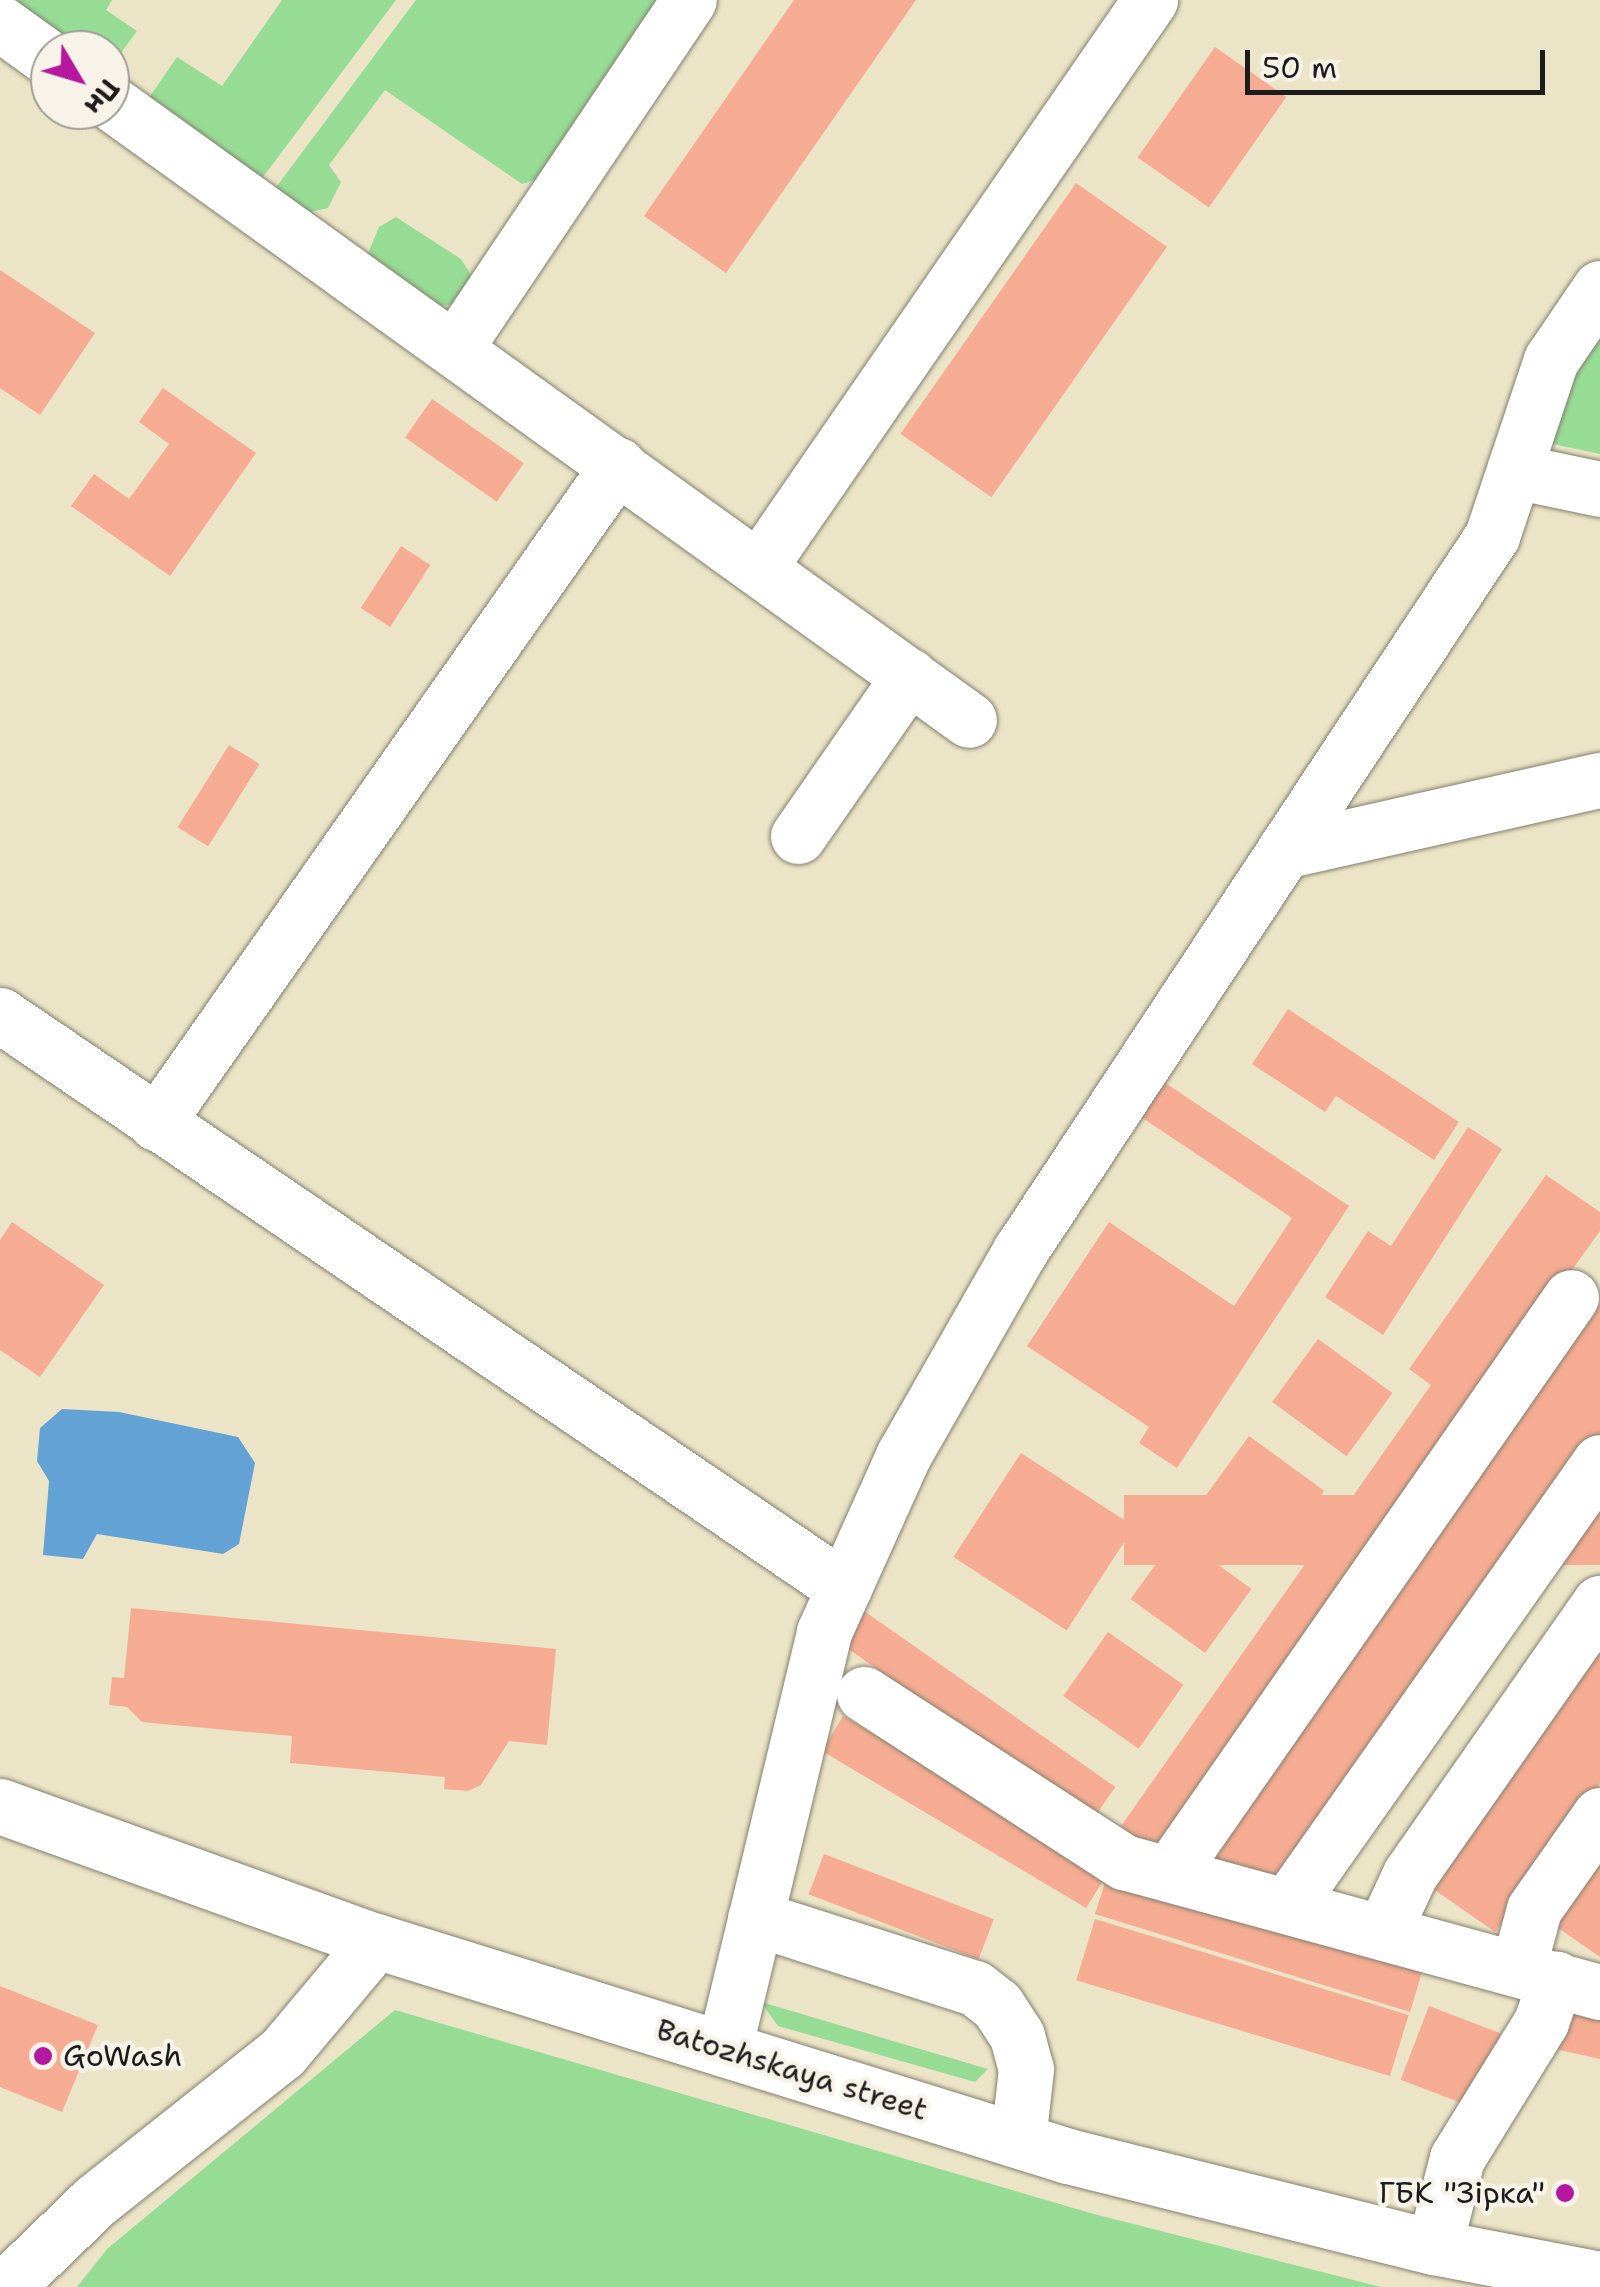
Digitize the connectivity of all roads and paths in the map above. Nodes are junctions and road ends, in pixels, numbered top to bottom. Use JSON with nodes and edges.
{"nodes":[{"id":1,"x":689,"y":0,"type":"edge"},
{"id":2,"x":1150,"y":0,"type":"edge"},
{"id":3,"x":0,"y":22,"type":"edge"},
{"id":4,"x":30,"y":44,"type":"edge"},
{"id":5,"x":130,"y":116,"type":"edge"},
{"id":6,"x":1600,"y":288,"type":"edge"},
{"id":7,"x":455,"y":348,"type":"junction"},
{"id":8,"x":618,"y":465,"type":"junction"},
{"id":9,"x":1514,"y":471,"type":"junction"},
{"id":10,"x":1600,"y":489,"type":"edge"},
{"id":11,"x":758,"y":567,"type":"junction"},
{"id":12,"x":909,"y":676,"type":"junction"},
{"id":13,"x":969,"y":720,"type":"dead end"},
{"id":14,"x":1600,"y":780,"type":"edge"},
{"id":15,"x":798,"y":836,"type":"dead end"},
{"id":16,"x":1284,"y":852,"type":"junction"},
{"id":17,"x":0,"y":1015,"type":"edge"},
{"id":18,"x":156,"y":1123,"type":"junction"},
{"id":19,"x":1571,"y":1297,"type":"dead end"},
{"id":20,"x":1600,"y":1462,"type":"edge"},
{"id":21,"x":844,"y":1588,"type":"junction"},
{"id":22,"x":1600,"y":1602,"type":"edge"},
{"id":23,"x":864,"y":1694,"type":"dead end"},
{"id":24,"x":0,"y":1806,"type":"edge"},
{"id":25,"x":1600,"y":1815,"type":"edge"},
{"id":26,"x":1170,"y":1874,"type":"junction"},
{"id":27,"x":1287,"y":1906,"type":"junction"},
{"id":28,"x":755,"y":1918,"type":"junction"},
{"id":29,"x":1383,"y":1932,"type":"junction"},
{"id":30,"x":376,"y":1942,"type":"junction"},
{"id":31,"x":1558,"y":1980,"type":"edge"},
{"id":32,"x":724,"y":2049,"type":"junction"},
{"id":33,"x":1018,"y":2140,"type":"junction"},
{"id":34,"x":1434,"y":2247,"type":"junction"},
{"id":35,"x":1600,"y":2279,"type":"edge"},
{"id":36,"x":6,"y":2287,"type":"edge"}],
"edges":[{"from":1,"to":7,"type":"street"},
{"from":2,"to":11,"type":"street"},
{"from":3,"to":4,"type":"street"},
{"from":5,"to":7,"type":"street"},
{"from":6,"to":9,"type":"street"},
{"from":7,"to":8,"type":"street"},
{"from":8,"to":11,"type":"street"},
{"from":8,"to":18,"type":"street"},
{"from":9,"to":10,"type":"street"},
{"from":9,"to":16,"type":"street"},
{"from":11,"to":12,"type":"street"},
{"from":12,"to":13,"type":"street"},
{"from":12,"to":15,"type":"street"},
{"from":14,"to":16,"type":"street"},
{"from":16,"to":21,"type":"street"},
{"from":17,"to":18,"type":"street"},
{"from":18,"to":21,"type":"street"},
{"from":19,"to":26,"type":"street"},
{"from":20,"to":27,"type":"street"},
{"from":21,"to":28,"type":"street"},
{"from":22,"to":29,"type":"street"},
{"from":23,"to":26,"type":"street"},
{"from":24,"to":30,"type":"street","name":"Batozhskaya street"},
{"from":25,"to":31,"type":"street"},
{"from":26,"to":27,"type":"street"},
{"from":27,"to":29,"type":"street"},
{"from":28,"to":32,"type":"street"},
{"from":28,"to":33,"type":"street"},
{"from":29,"to":31,"type":"street"},
{"from":30,"to":32,"type":"street","name":"Batozhskaya street"},
{"from":30,"to":36,"type":"street"},
{"from":31,"to":34,"type":"street"},
{"from":32,"to":33,"type":"street","name":"Batozhskaya street"},
{"from":33,"to":34,"type":"street","name":"Batozhskaya street"},
{"from":34,"to":35,"type":"street","name":"Batozhskaya street"}]}
